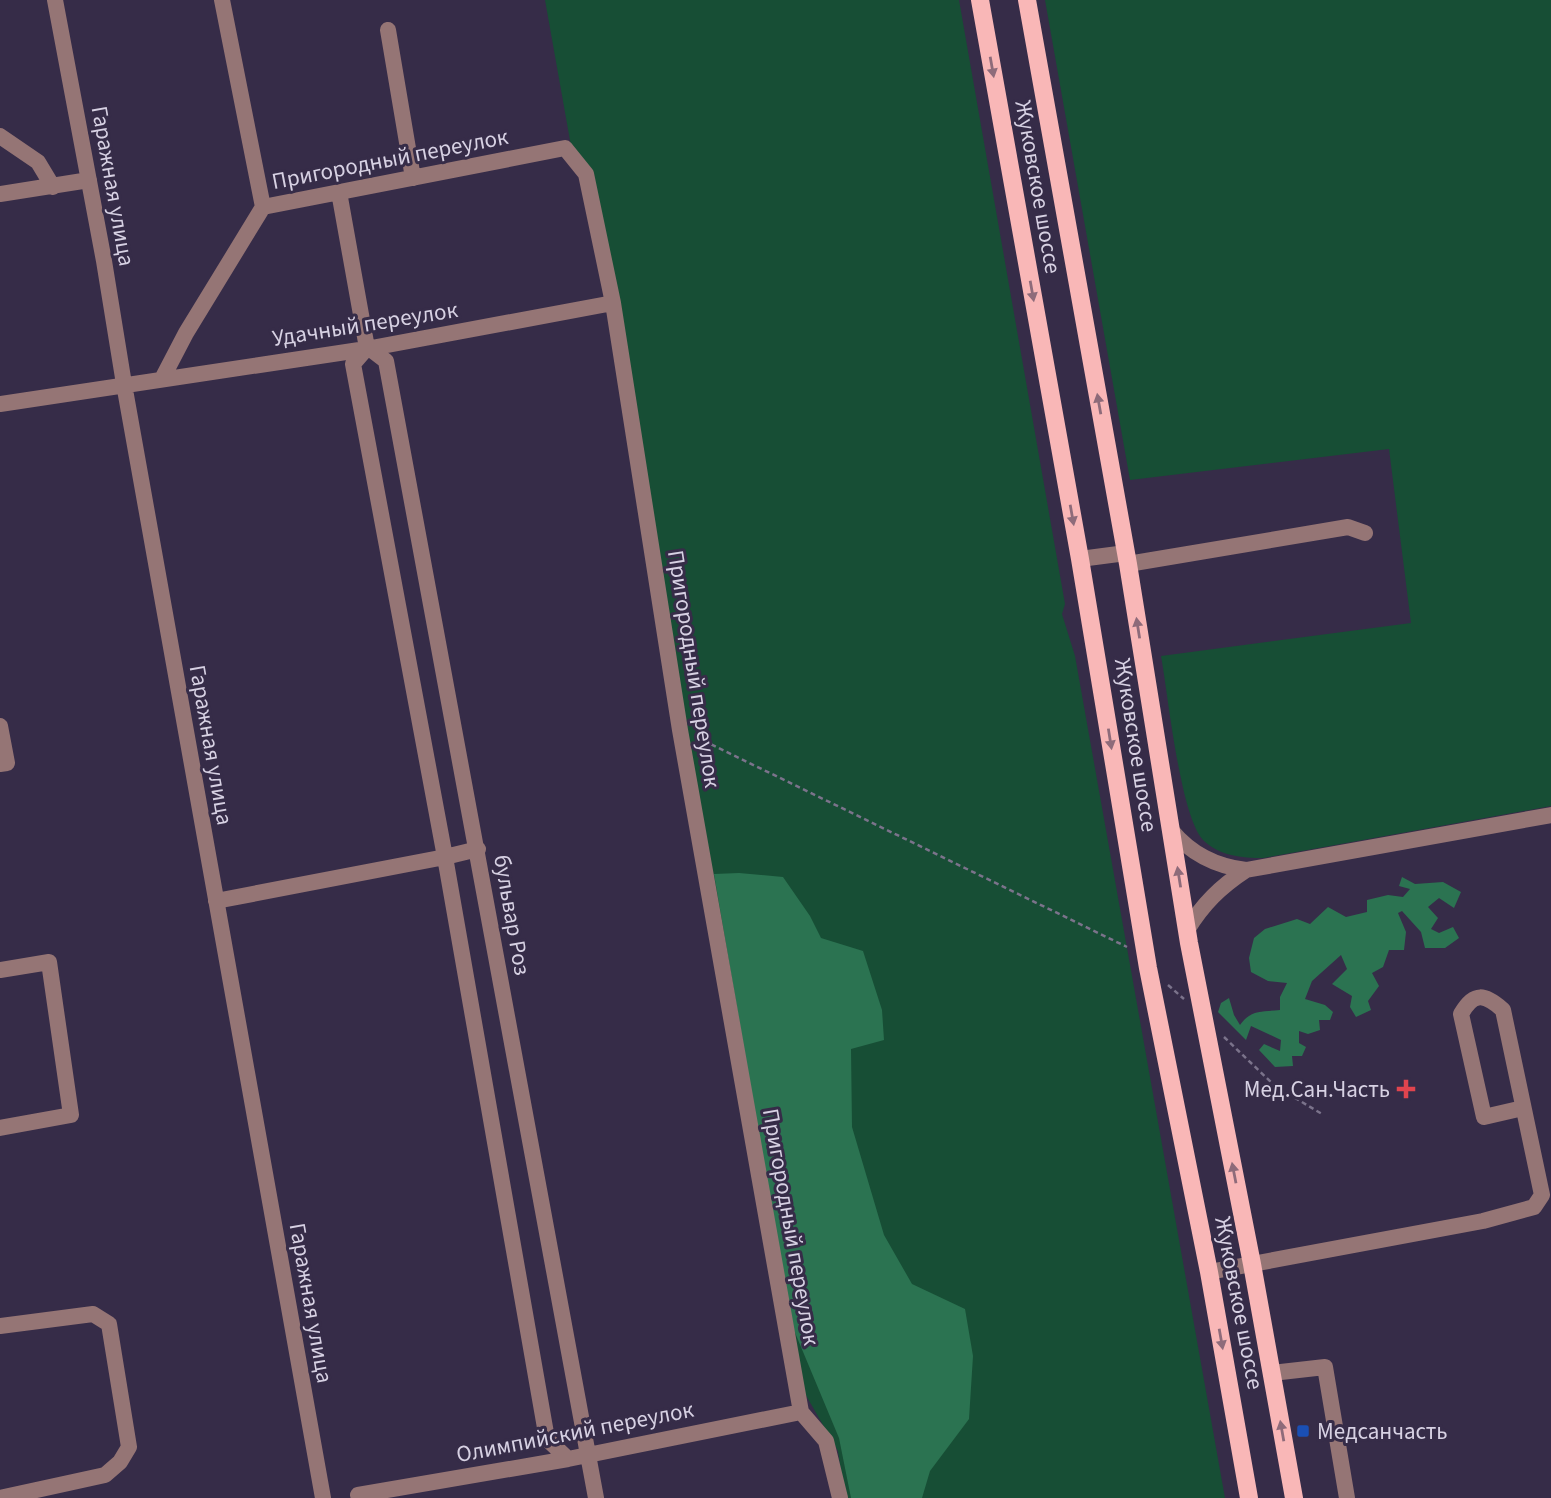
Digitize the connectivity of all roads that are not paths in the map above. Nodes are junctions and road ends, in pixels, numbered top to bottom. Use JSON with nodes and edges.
{"nodes":[{"id":1,"x":55,"y":0,"type":"edge"},
{"id":2,"x":222,"y":0,"type":"edge"},
{"id":3,"x":980,"y":0,"type":"edge"},
{"id":4,"x":1027,"y":0,"type":"edge"},
{"id":5,"x":388,"y":30,"type":"dead end"},
{"id":6,"x":0,"y":136,"type":"edge"},
{"id":7,"x":413,"y":178,"type":"junction"},
{"id":8,"x":89,"y":180,"type":"junction"},
{"id":9,"x":54,"y":187,"type":"junction"},
{"id":10,"x":339,"y":192,"type":"junction"},
{"id":11,"x":0,"y":194,"type":"edge"},
{"id":12,"x":263,"y":207,"type":"junction"},
{"id":13,"x":613,"y":303,"type":"junction"},
{"id":14,"x":367,"y":348,"type":"junction"},
{"id":15,"x":162,"y":379,"type":"junction"},
{"id":16,"x":124,"y":384,"type":"junction"},
{"id":17,"x":0,"y":404,"type":"edge"},
{"id":18,"x":1365,"y":533,"type":"dead end"},
{"id":19,"x":1080,"y":559,"type":"junction"},
{"id":20,"x":1127,"y":559,"type":"junction"},
{"id":21,"x":0,"y":726,"type":"edge"},
{"id":22,"x":0,"y":764,"type":"edge"},
{"id":23,"x":1551,"y":815,"type":"edge"},
{"id":24,"x":1171,"y":830,"type":"junction"},
{"id":25,"x":478,"y":849,"type":"junction"},
{"id":26,"x":445,"y":857,"type":"junction"},
{"id":27,"x":1246,"y":870,"type":"junction"},
{"id":28,"x":216,"y":901,"type":"junction"},
{"id":29,"x":1188,"y":930,"type":"junction"},
{"id":30,"x":0,"y":970,"type":"edge"},
{"id":31,"x":1523,"y":1108,"type":"junction"},
{"id":32,"x":0,"y":1128,"type":"edge"},
{"id":33,"x":1252,"y":1264,"type":"junction"},
{"id":34,"x":1209,"y":1272,"type":"junction"},
{"id":35,"x":0,"y":1326,"type":"edge"},
{"id":36,"x":1272,"y":1373,"type":"junction"},
{"id":37,"x":801,"y":1412,"type":"junction"},
{"id":38,"x":588,"y":1453,"type":"junction"},
{"id":39,"x":568,"y":1459,"type":"junction"},
{"id":40,"x":358,"y":1495,"type":"dead end"},
{"id":41,"x":0,"y":1498,"type":"edge"},
{"id":42,"x":323,"y":1498,"type":"edge"},
{"id":43,"x":596,"y":1498,"type":"edge"},
{"id":44,"x":840,"y":1498,"type":"edge"},
{"id":45,"x":1249,"y":1498,"type":"edge"},
{"id":46,"x":1294,"y":1498,"type":"edge"},
{"id":47,"x":1347,"y":1498,"type":"edge"}],
"edges":[{"from":1,"to":8,"type":"street","name":"Гаражная улица"},
{"from":2,"to":12,"type":"street"},
{"from":3,"to":19,"type":"main road","name":"Жуковское шоссе","one_way":true},
{"from":20,"to":4,"type":"main road","name":"Жуковское шоссе","one_way":true},
{"from":5,"to":7,"type":"street"},
{"from":6,"to":9,"type":"street"},
{"from":7,"to":10,"type":"street","name":"Пригородный переулок"},
{"from":7,"to":13,"type":"street","name":"Пригородный переулок"},
{"from":8,"to":9,"type":"street"},
{"from":8,"to":16,"type":"street","name":"Гаражная улица"},
{"from":9,"to":11,"type":"street"},
{"from":10,"to":12,"type":"street","name":"Пригородный переулок"},
{"from":10,"to":14,"type":"street"},
{"from":12,"to":15,"type":"street"},
{"from":13,"to":14,"type":"street","name":"Удачный переулок"},
{"from":13,"to":37,"type":"street","name":"Пригородный переулок"},
{"from":14,"to":15,"type":"street","name":"Удачный переулок"},
{"from":14,"to":25,"type":"street","name":"бульвар Роз"},
{"from":14,"to":26,"type":"street"},
{"from":15,"to":16,"type":"street","name":"Удачный переулок"},
{"from":16,"to":17,"type":"street","name":"Удачный переулок"},
{"from":16,"to":28,"type":"street","name":"Гаражная улица"},
{"from":18,"to":20,"type":"street"},
{"from":19,"to":20,"type":"street"},
{"from":19,"to":34,"type":"main road","name":"Жуковское шоссе","one_way":true},
{"from":24,"to":20,"type":"main road","name":"Жуковское шоссе","one_way":true},
{"from":21,"to":22,"type":"street"},
{"from":23,"to":27,"type":"street"},
{"from":24,"to":27,"type":"street"},
{"from":29,"to":24,"type":"main road","name":"Жуковское шоссе","one_way":true},
{"from":25,"to":26,"type":"street"},
{"from":25,"to":38,"type":"street","name":"бульвар Роз"},
{"from":26,"to":28,"type":"street"},
{"from":26,"to":39,"type":"street"},
{"from":27,"to":29,"type":"street"},
{"from":28,"to":42,"type":"street","name":"Гаражная улица"},
{"from":33,"to":29,"type":"main road","name":"Жуковское шоссе","one_way":true},
{"from":30,"to":32,"type":"street"},
{"from":31,"to":31,"type":"street"},
{"from":31,"to":33,"type":"street"},
{"from":33,"to":34,"type":"street"},
{"from":33,"to":36,"type":"main road","name":"Жуковское шоссе"},
{"from":34,"to":45,"type":"main road","name":"Жуковское шоссе","one_way":true},
{"from":35,"to":41,"type":"street"},
{"from":46,"to":36,"type":"main road","name":"Жуковское шоссе","one_way":true},
{"from":36,"to":47,"type":"street"},
{"from":37,"to":38,"type":"street","name":"Олимпийский переулок"},
{"from":37,"to":44,"type":"street"},
{"from":38,"to":39,"type":"street","name":"Олимпийский переулок"},
{"from":38,"to":43,"type":"street","name":"бульвар Роз"},
{"from":39,"to":40,"type":"street","name":"Олимпийский переулок"}]}
